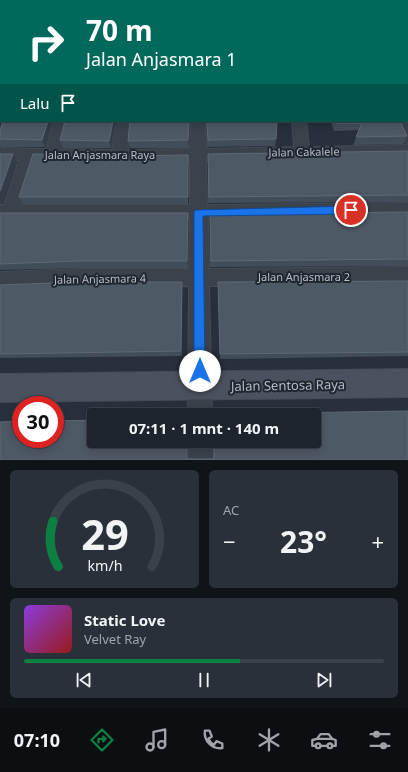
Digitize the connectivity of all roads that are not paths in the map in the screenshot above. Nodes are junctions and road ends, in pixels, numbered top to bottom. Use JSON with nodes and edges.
{"nodes":[{"id":1,"x":61,"y":122,"type":"edge"},
{"id":2,"x":124,"y":122,"type":"edge"},
{"id":3,"x":198,"y":122,"type":"edge"},
{"id":4,"x":299,"y":122,"type":"edge"},
{"id":5,"x":401,"y":122,"type":"edge"},
{"id":6,"x":408,"y":138,"type":"edge"},
{"id":7,"x":408,"y":151,"type":"edge"},
{"id":8,"x":302,"y":152,"type":"junction"},
{"id":9,"x":0,"y":154,"type":"edge"},
{"id":10,"x":52,"y":154,"type":"junction"},
{"id":11,"x":199,"y":154,"type":"junction"},
{"id":12,"x":29,"y":155,"type":"junction"},
{"id":13,"x":119,"y":156,"type":"junction"},
{"id":14,"x":408,"y":210,"type":"edge"},
{"id":15,"x":5,"y":212,"type":"edge"},
{"id":16,"x":199,"y":212,"type":"junction"},
{"id":17,"x":408,"y":276,"type":"edge"},
{"id":18,"x":200,"y":277,"type":"junction"},
{"id":19,"x":0,"y":281,"type":"edge"},
{"id":20,"x":408,"y":382,"type":"edge"},
{"id":21,"x":200,"y":387,"type":"junction"},
{"id":22,"x":0,"y":388,"type":"edge"},
{"id":23,"x":200,"y":408,"type":"edge"},
{"id":24,"x":201,"y":448,"type":"edge"},
{"id":25,"x":201,"y":460,"type":"edge"}],
"edges":[{"from":1,"to":10,"type":"street"},
{"from":2,"to":13,"type":"street"},
{"from":3,"to":11,"type":"street"},
{"from":4,"to":8,"type":"street"},
{"from":5,"to":6,"type":"street"},
{"from":7,"to":8,"type":"street","name":"Jalan Cakalele"},
{"from":8,"to":11,"type":"street","name":"Jalan Cakalele"},
{"from":9,"to":12,"type":"street","name":"Jalan Anjasmara Raya"},
{"from":10,"to":12,"type":"street","name":"Jalan Anjasmara Raya"},
{"from":10,"to":13,"type":"street","name":"Jalan Anjasmara Raya"},
{"from":11,"to":13,"type":"street","name":"Jalan Anjasmara Raya"},
{"from":11,"to":16,"type":"street"},
{"from":12,"to":15,"type":"street"},
{"from":14,"to":16,"type":"street"},
{"from":15,"to":16,"type":"street"},
{"from":16,"to":18,"type":"street"},
{"from":17,"to":18,"type":"street","name":"Jalan Anjasmara 2"},
{"from":18,"to":19,"type":"street","name":"Jalan Anjasmara 4"},
{"from":18,"to":21,"type":"street"},
{"from":20,"to":21,"type":"main road","name":"Jalan Sentosa Raya"},
{"from":21,"to":22,"type":"main road","name":"Jalan Sentosa Raya"},
{"from":21,"to":23,"type":"street"},
{"from":24,"to":25,"type":"street"}]}
